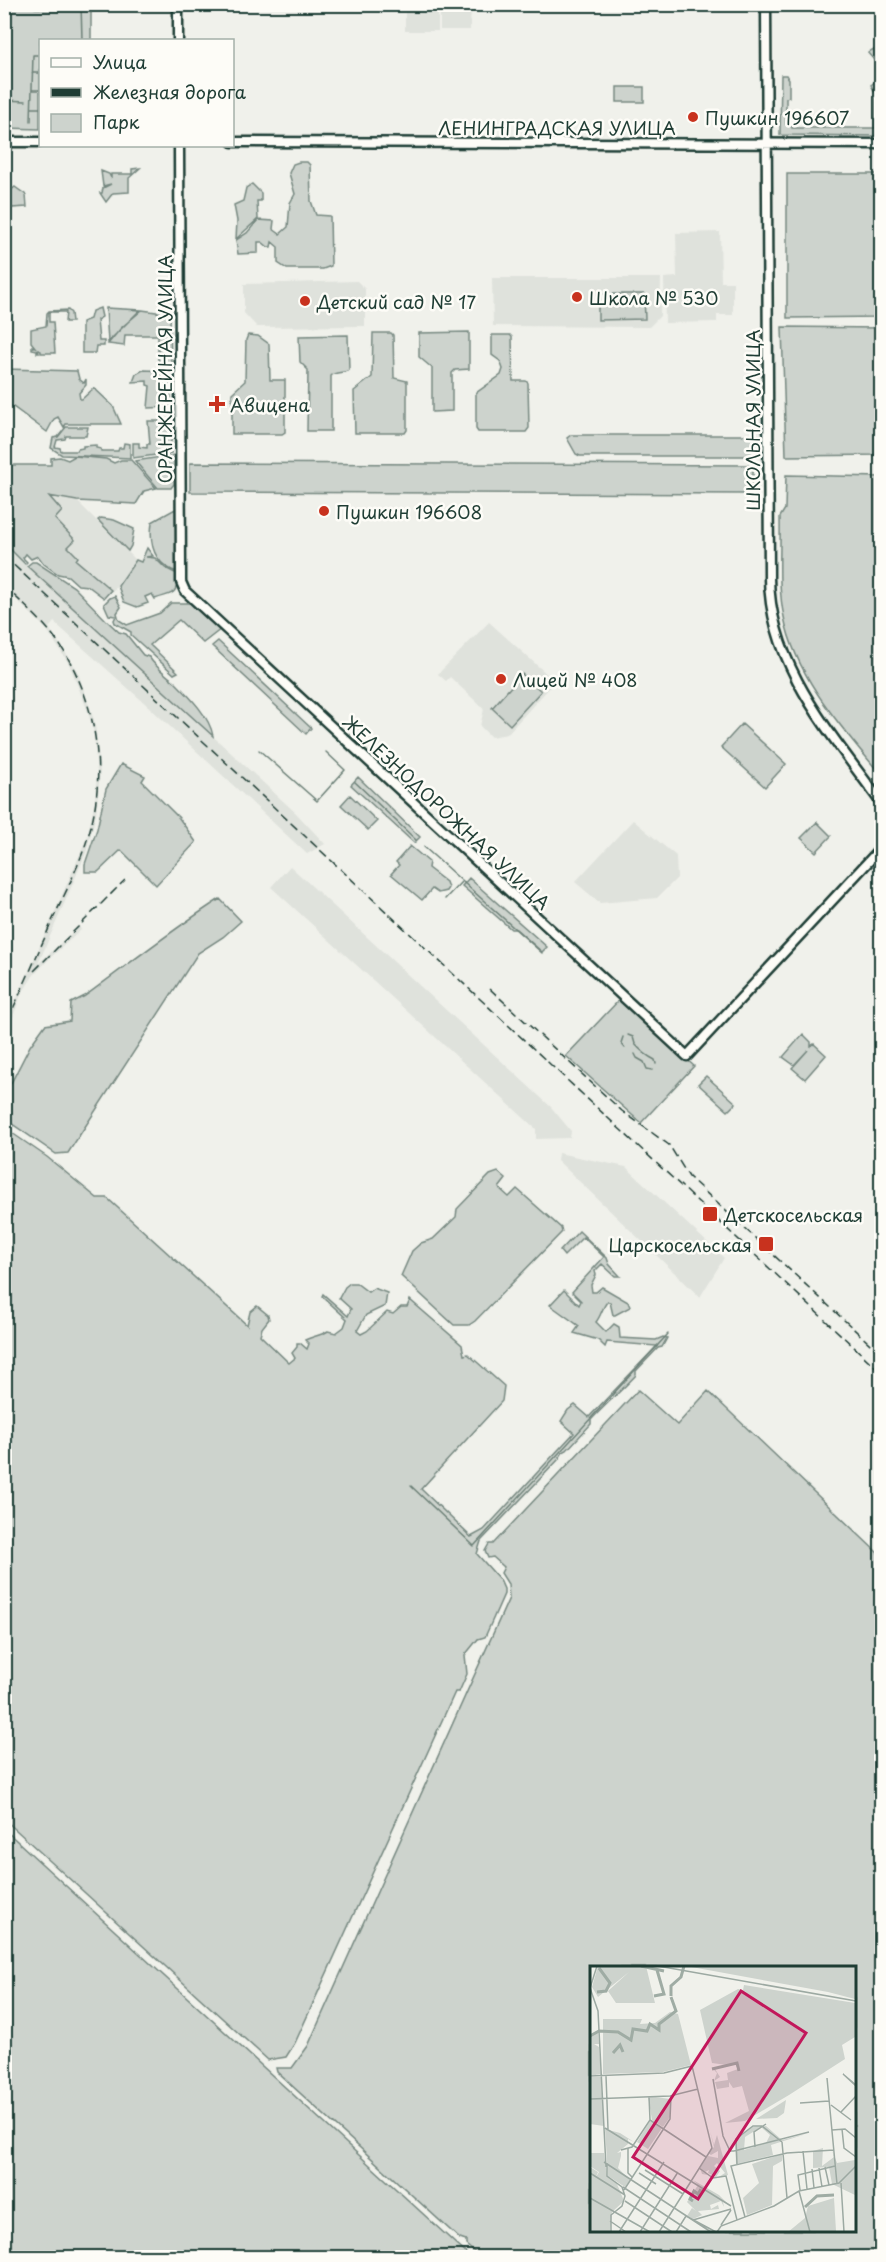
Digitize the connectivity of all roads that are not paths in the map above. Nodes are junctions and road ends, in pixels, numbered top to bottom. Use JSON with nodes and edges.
{"nodes":[{"id":1,"x":178,"y":4,"type":"edge"},
{"id":2,"x":766,"y":4,"type":"edge"},
{"id":3,"x":178,"y":39,"type":"edge"},
{"id":4,"x":4,"y":142,"type":"edge"},
{"id":5,"x":39,"y":142,"type":"edge"},
{"id":6,"x":234,"y":142,"type":"edge"},
{"id":7,"x":767,"y":144,"type":"junction"},
{"id":8,"x":882,"y":144,"type":"edge"},
{"id":9,"x":179,"y":147,"type":"edge"},
{"id":10,"x":185,"y":591,"type":"joint"},
{"id":11,"x":882,"y":804,"type":"edge"},
{"id":12,"x":882,"y":847,"type":"edge"}],
"edges":[{"from":1,"to":3,"type":"street"},
{"from":2,"to":7,"type":"street","name":"ШКОЛЬНАЯ УЛИЦА"},
{"from":4,"to":5,"type":"street"},
{"from":6,"to":7,"type":"street","name":"ЛЕНИНГРАДСКАЯ УЛИЦА"},
{"from":7,"to":8,"type":"street","name":"ЛЕНИНГРАДСКАЯ УЛИЦА"},
{"from":7,"to":11,"type":"street","name":"ШКОЛЬНАЯ УЛИЦА"},
{"from":9,"to":10,"type":"street","name":"ОРАНЖЕРЕЙНАЯ УЛИЦА"},
{"from":10,"to":12,"type":"street","name":"ЖЕЛЕЗНОДОРОЖНАЯ УЛИЦА"}]}
